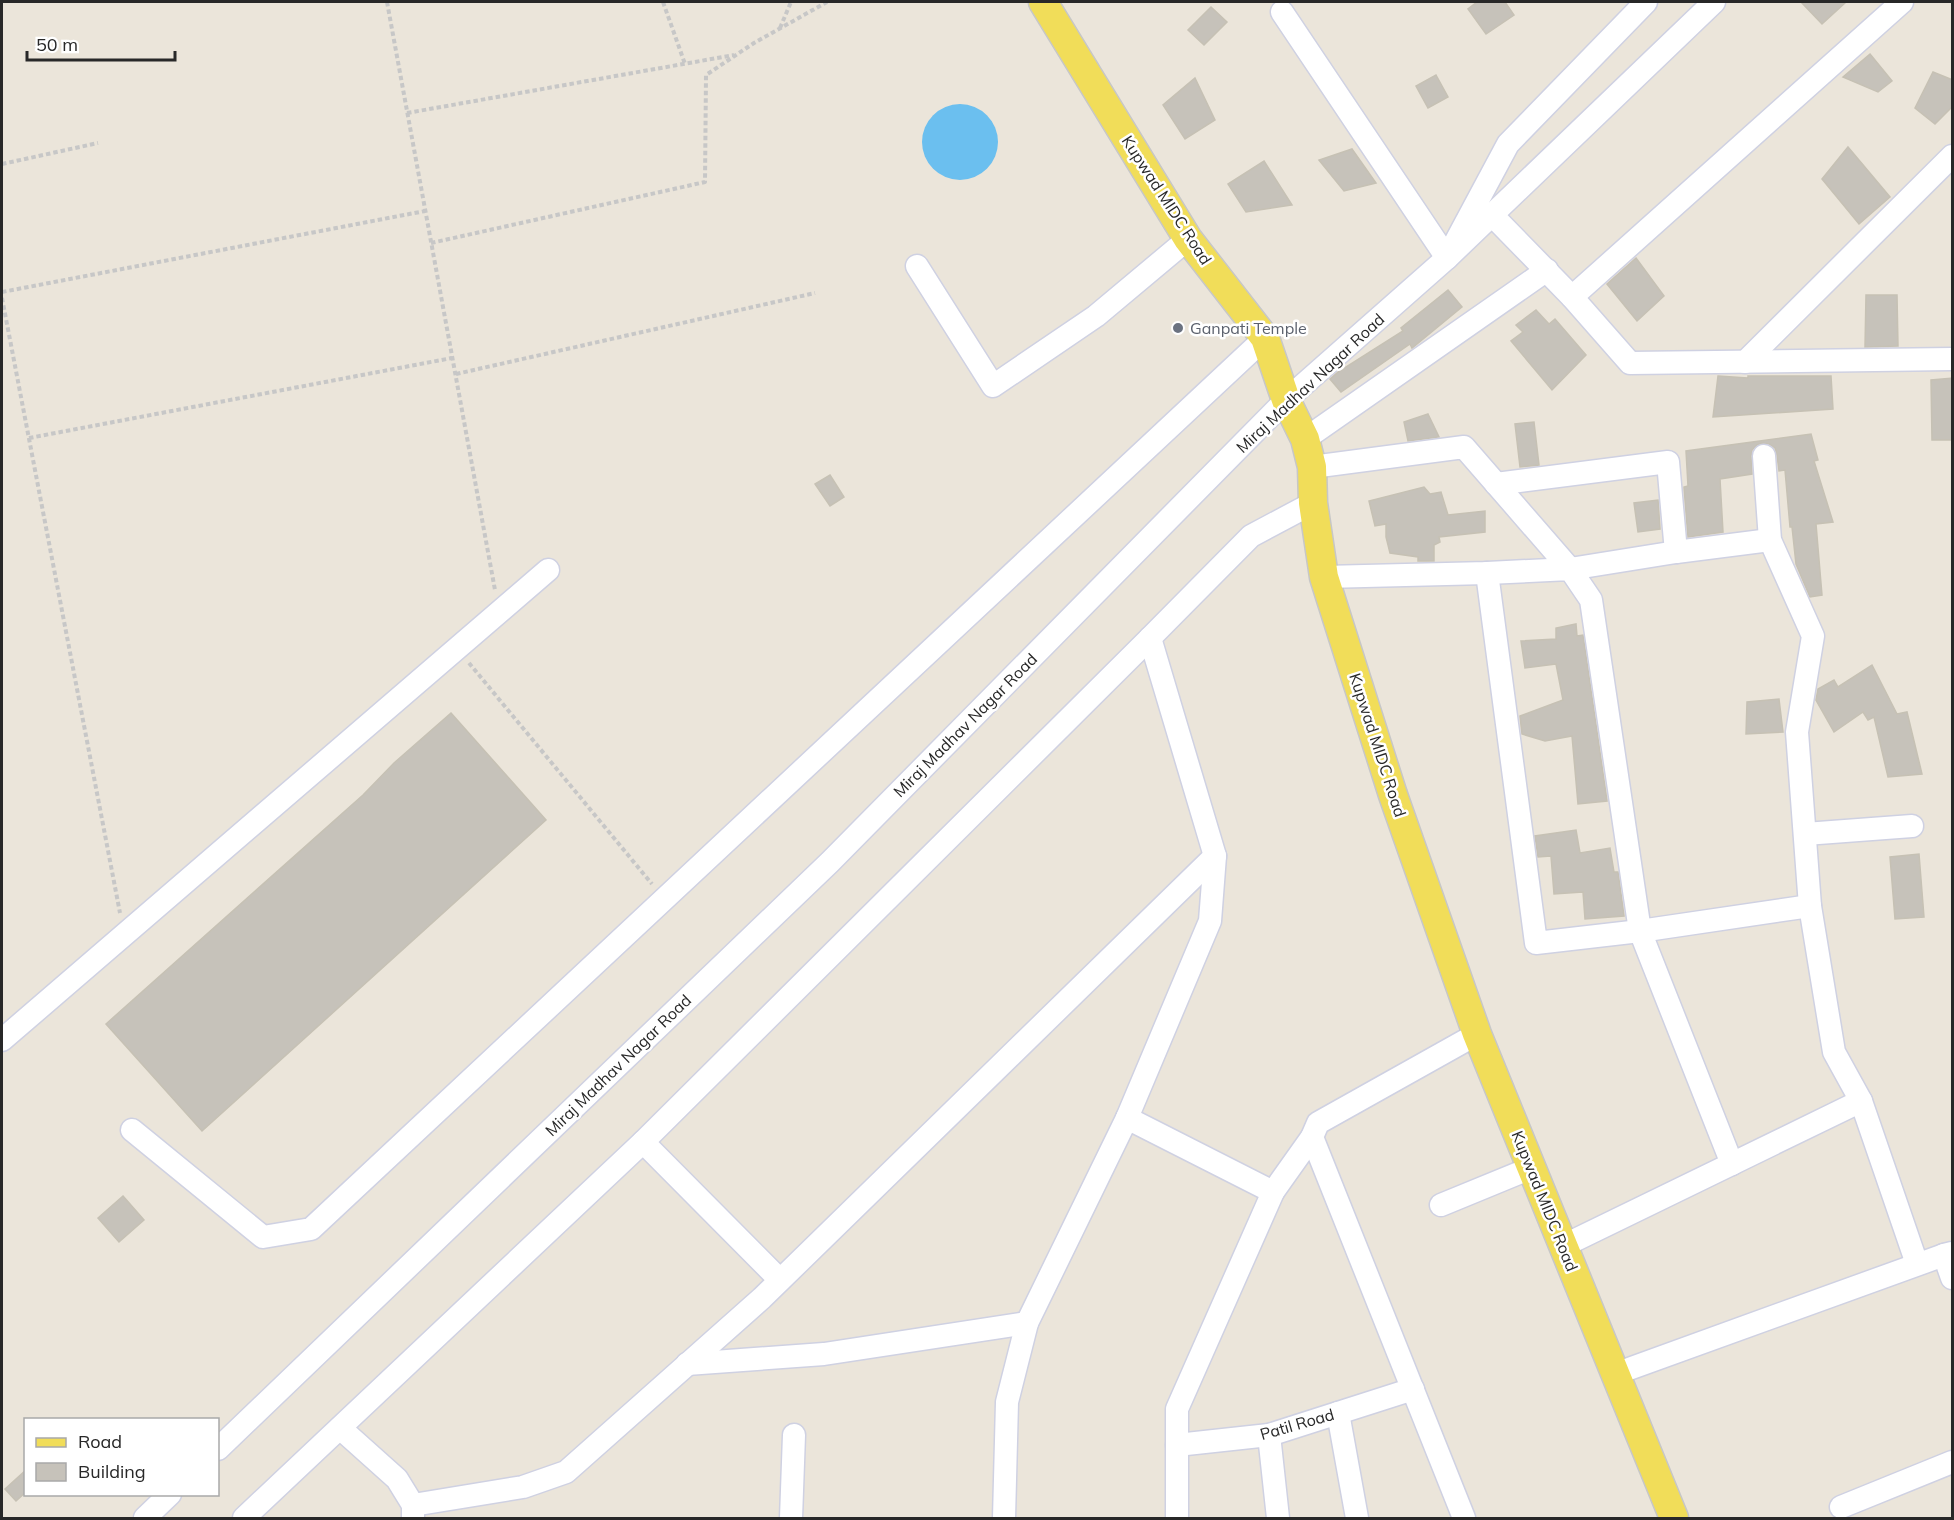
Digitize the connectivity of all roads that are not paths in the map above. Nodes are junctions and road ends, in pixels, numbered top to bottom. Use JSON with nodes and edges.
{"nodes":[{"id":1,"x":1043,"y":2,"type":"edge"},
{"id":2,"x":1646,"y":2,"type":"edge"},
{"id":3,"x":1714,"y":2,"type":"edge"},
{"id":4,"x":1902,"y":2,"type":"edge"},
{"id":5,"x":1282,"y":12,"type":"dead end"},
{"id":6,"x":1953,"y":156,"type":"edge"},
{"id":7,"x":1491,"y":214,"type":"junction"},
{"id":8,"x":1188,"y":239,"type":"junction"},
{"id":9,"x":1447,"y":258,"type":"junction"},
{"id":10,"x":917,"y":266,"type":"dead end"},
{"id":11,"x":1547,"y":270,"type":"junction"},
{"id":12,"x":1572,"y":297,"type":"junction"},
{"id":13,"x":1265,"y":338,"type":"junction"},
{"id":14,"x":1953,"y":359,"type":"edge"},
{"id":15,"x":1745,"y":362,"type":"junction"},
{"id":16,"x":1286,"y":400,"type":"junction"},
{"id":17,"x":1305,"y":439,"type":"junction"},
{"id":18,"x":1764,"y":456,"type":"dead end"},
{"id":19,"x":1312,"y":466,"type":"junction"},
{"id":20,"x":1496,"y":484,"type":"junction"},
{"id":21,"x":1313,"y":503,"type":"junction"},
{"id":22,"x":1770,"y":540,"type":"junction"},
{"id":23,"x":1676,"y":552,"type":"junction"},
{"id":24,"x":1570,"y":569,"type":"junction"},
{"id":25,"x":548,"y":570,"type":"dead end"},
{"id":26,"x":1487,"y":573,"type":"junction"},
{"id":27,"x":1324,"y":577,"type":"junction"},
{"id":28,"x":1150,"y":638,"type":"junction"},
{"id":29,"x":1912,"y":826,"type":"dead end"},
{"id":30,"x":1805,"y":834,"type":"junction"},
{"id":31,"x":1215,"y":856,"type":"junction"},
{"id":32,"x":1810,"y":906,"type":"junction"},
{"id":33,"x":1640,"y":931,"type":"junction"},
{"id":34,"x":1477,"y":1034,"type":"junction"},
{"id":35,"x":2,"y":1040,"type":"edge"},
{"id":36,"x":1861,"y":1101,"type":"junction"},
{"id":37,"x":1127,"y":1118,"type":"junction"},
{"id":38,"x":132,"y":1130,"type":"dead end"},
{"id":39,"x":1312,"y":1137,"type":"junction"},
{"id":40,"x":644,"y":1142,"type":"junction"},
{"id":41,"x":1732,"y":1164,"type":"junction"},
{"id":42,"x":1531,"y":1168,"type":"junction"},
{"id":43,"x":1273,"y":1192,"type":"junction"},
{"id":44,"x":1441,"y":1205,"type":"dead end"},
{"id":45,"x":1563,"y":1246,"type":"junction"},
{"id":46,"x":1948,"y":1254,"type":"edge"},
{"id":47,"x":1917,"y":1264,"type":"junction"},
{"id":48,"x":1953,"y":1278,"type":"edge"},
{"id":49,"x":780,"y":1280,"type":"junction"},
{"id":50,"x":1027,"y":1323,"type":"junction"},
{"id":51,"x":687,"y":1364,"type":"junction"},
{"id":52,"x":1615,"y":1374,"type":"junction"},
{"id":53,"x":1413,"y":1389,"type":"junction"},
{"id":54,"x":1338,"y":1413,"type":"junction"},
{"id":55,"x":340,"y":1428,"type":"junction"},
{"id":56,"x":1269,"y":1435,"type":"junction"},
{"id":57,"x":794,"y":1436,"type":"dead end"},
{"id":58,"x":1177,"y":1445,"type":"junction"},
{"id":59,"x":219,"y":1448,"type":"edge"},
{"id":60,"x":1953,"y":1462,"type":"edge"},
{"id":61,"x":168,"y":1496,"type":"edge"},
{"id":62,"x":1840,"y":1507,"type":"dead end"},
{"id":63,"x":413,"y":1512,"type":"edge"},
{"id":64,"x":145,"y":1518,"type":"edge"},
{"id":65,"x":244,"y":1518,"type":"edge"},
{"id":66,"x":791,"y":1518,"type":"edge"},
{"id":67,"x":1004,"y":1518,"type":"edge"},
{"id":68,"x":1178,"y":1518,"type":"edge"},
{"id":69,"x":1278,"y":1518,"type":"edge"},
{"id":70,"x":1357,"y":1518,"type":"edge"},
{"id":71,"x":1464,"y":1518,"type":"edge"},
{"id":72,"x":1674,"y":1518,"type":"edge"}],
"edges":[{"from":1,"to":8,"type":"main road","name":"Kupwad MIDC Road"},
{"from":2,"to":9,"type":"street"},
{"from":3,"to":7,"type":"street","name":"Miraj Madhav Nagar Road"},
{"from":4,"to":12,"type":"street"},
{"from":5,"to":9,"type":"street"},
{"from":6,"to":15,"type":"street"},
{"from":7,"to":9,"type":"street","name":"Miraj Madhav Nagar Road"},
{"from":7,"to":11,"type":"street"},
{"from":8,"to":10,"type":"street"},
{"from":8,"to":13,"type":"main road","name":"Kupwad MIDC Road"},
{"from":9,"to":16,"type":"street","name":"Miraj Madhav Nagar Road"},
{"from":11,"to":12,"type":"street"},
{"from":11,"to":17,"type":"street"},
{"from":12,"to":15,"type":"street"},
{"from":13,"to":16,"type":"main road","name":"Kupwad MIDC Road"},
{"from":13,"to":38,"type":"street"},
{"from":14,"to":15,"type":"street"},
{"from":16,"to":17,"type":"main road","name":"Kupwad MIDC Road"},
{"from":16,"to":59,"type":"street","name":"Miraj Madhav Nagar Road"},
{"from":17,"to":19,"type":"main road","name":"Kupwad MIDC Road"},
{"from":18,"to":22,"type":"street"},
{"from":19,"to":20,"type":"street"},
{"from":19,"to":21,"type":"main road","name":"Kupwad MIDC Road"},
{"from":20,"to":23,"type":"street"},
{"from":20,"to":24,"type":"street"},
{"from":21,"to":27,"type":"main road","name":"Kupwad MIDC Road"},
{"from":21,"to":28,"type":"street"},
{"from":22,"to":23,"type":"street"},
{"from":22,"to":30,"type":"street"},
{"from":23,"to":24,"type":"street"},
{"from":24,"to":26,"type":"street"},
{"from":24,"to":33,"type":"street"},
{"from":25,"to":35,"type":"street"},
{"from":26,"to":27,"type":"street"},
{"from":26,"to":33,"type":"street"},
{"from":27,"to":34,"type":"main road","name":"Kupwad MIDC Road"},
{"from":28,"to":31,"type":"street"},
{"from":28,"to":40,"type":"street"},
{"from":29,"to":30,"type":"street"},
{"from":30,"to":32,"type":"street"},
{"from":31,"to":37,"type":"street"},
{"from":31,"to":49,"type":"street"},
{"from":32,"to":33,"type":"street"},
{"from":32,"to":36,"type":"street"},
{"from":33,"to":41,"type":"street"},
{"from":34,"to":39,"type":"street"},
{"from":34,"to":42,"type":"main road","name":"Kupwad MIDC Road"},
{"from":36,"to":41,"type":"street"},
{"from":36,"to":47,"type":"street"},
{"from":37,"to":43,"type":"street"},
{"from":37,"to":50,"type":"street"},
{"from":39,"to":43,"type":"street"},
{"from":39,"to":53,"type":"street"},
{"from":40,"to":49,"type":"street"},
{"from":40,"to":55,"type":"street"},
{"from":41,"to":45,"type":"street"},
{"from":42,"to":44,"type":"street"},
{"from":42,"to":45,"type":"main road","name":"Kupwad MIDC Road"},
{"from":43,"to":58,"type":"street"},
{"from":45,"to":52,"type":"main road","name":"Kupwad MIDC Road"},
{"from":46,"to":47,"type":"street"},
{"from":46,"to":48,"type":"street"},
{"from":47,"to":52,"type":"street"},
{"from":49,"to":51,"type":"street"},
{"from":50,"to":51,"type":"street"},
{"from":50,"to":67,"type":"street"},
{"from":51,"to":63,"type":"street"},
{"from":52,"to":72,"type":"main road","name":"Kupwad MIDC Road"},
{"from":53,"to":54,"type":"street","name":"Patil Road"},
{"from":53,"to":71,"type":"street"},
{"from":54,"to":56,"type":"street","name":"Patil Road"},
{"from":54,"to":70,"type":"street"},
{"from":55,"to":63,"type":"street"},
{"from":55,"to":65,"type":"street"},
{"from":56,"to":58,"type":"street","name":"Patil Road"},
{"from":56,"to":69,"type":"street"},
{"from":57,"to":66,"type":"street"},
{"from":58,"to":68,"type":"street"},
{"from":60,"to":62,"type":"street"},
{"from":61,"to":64,"type":"street"}]}
